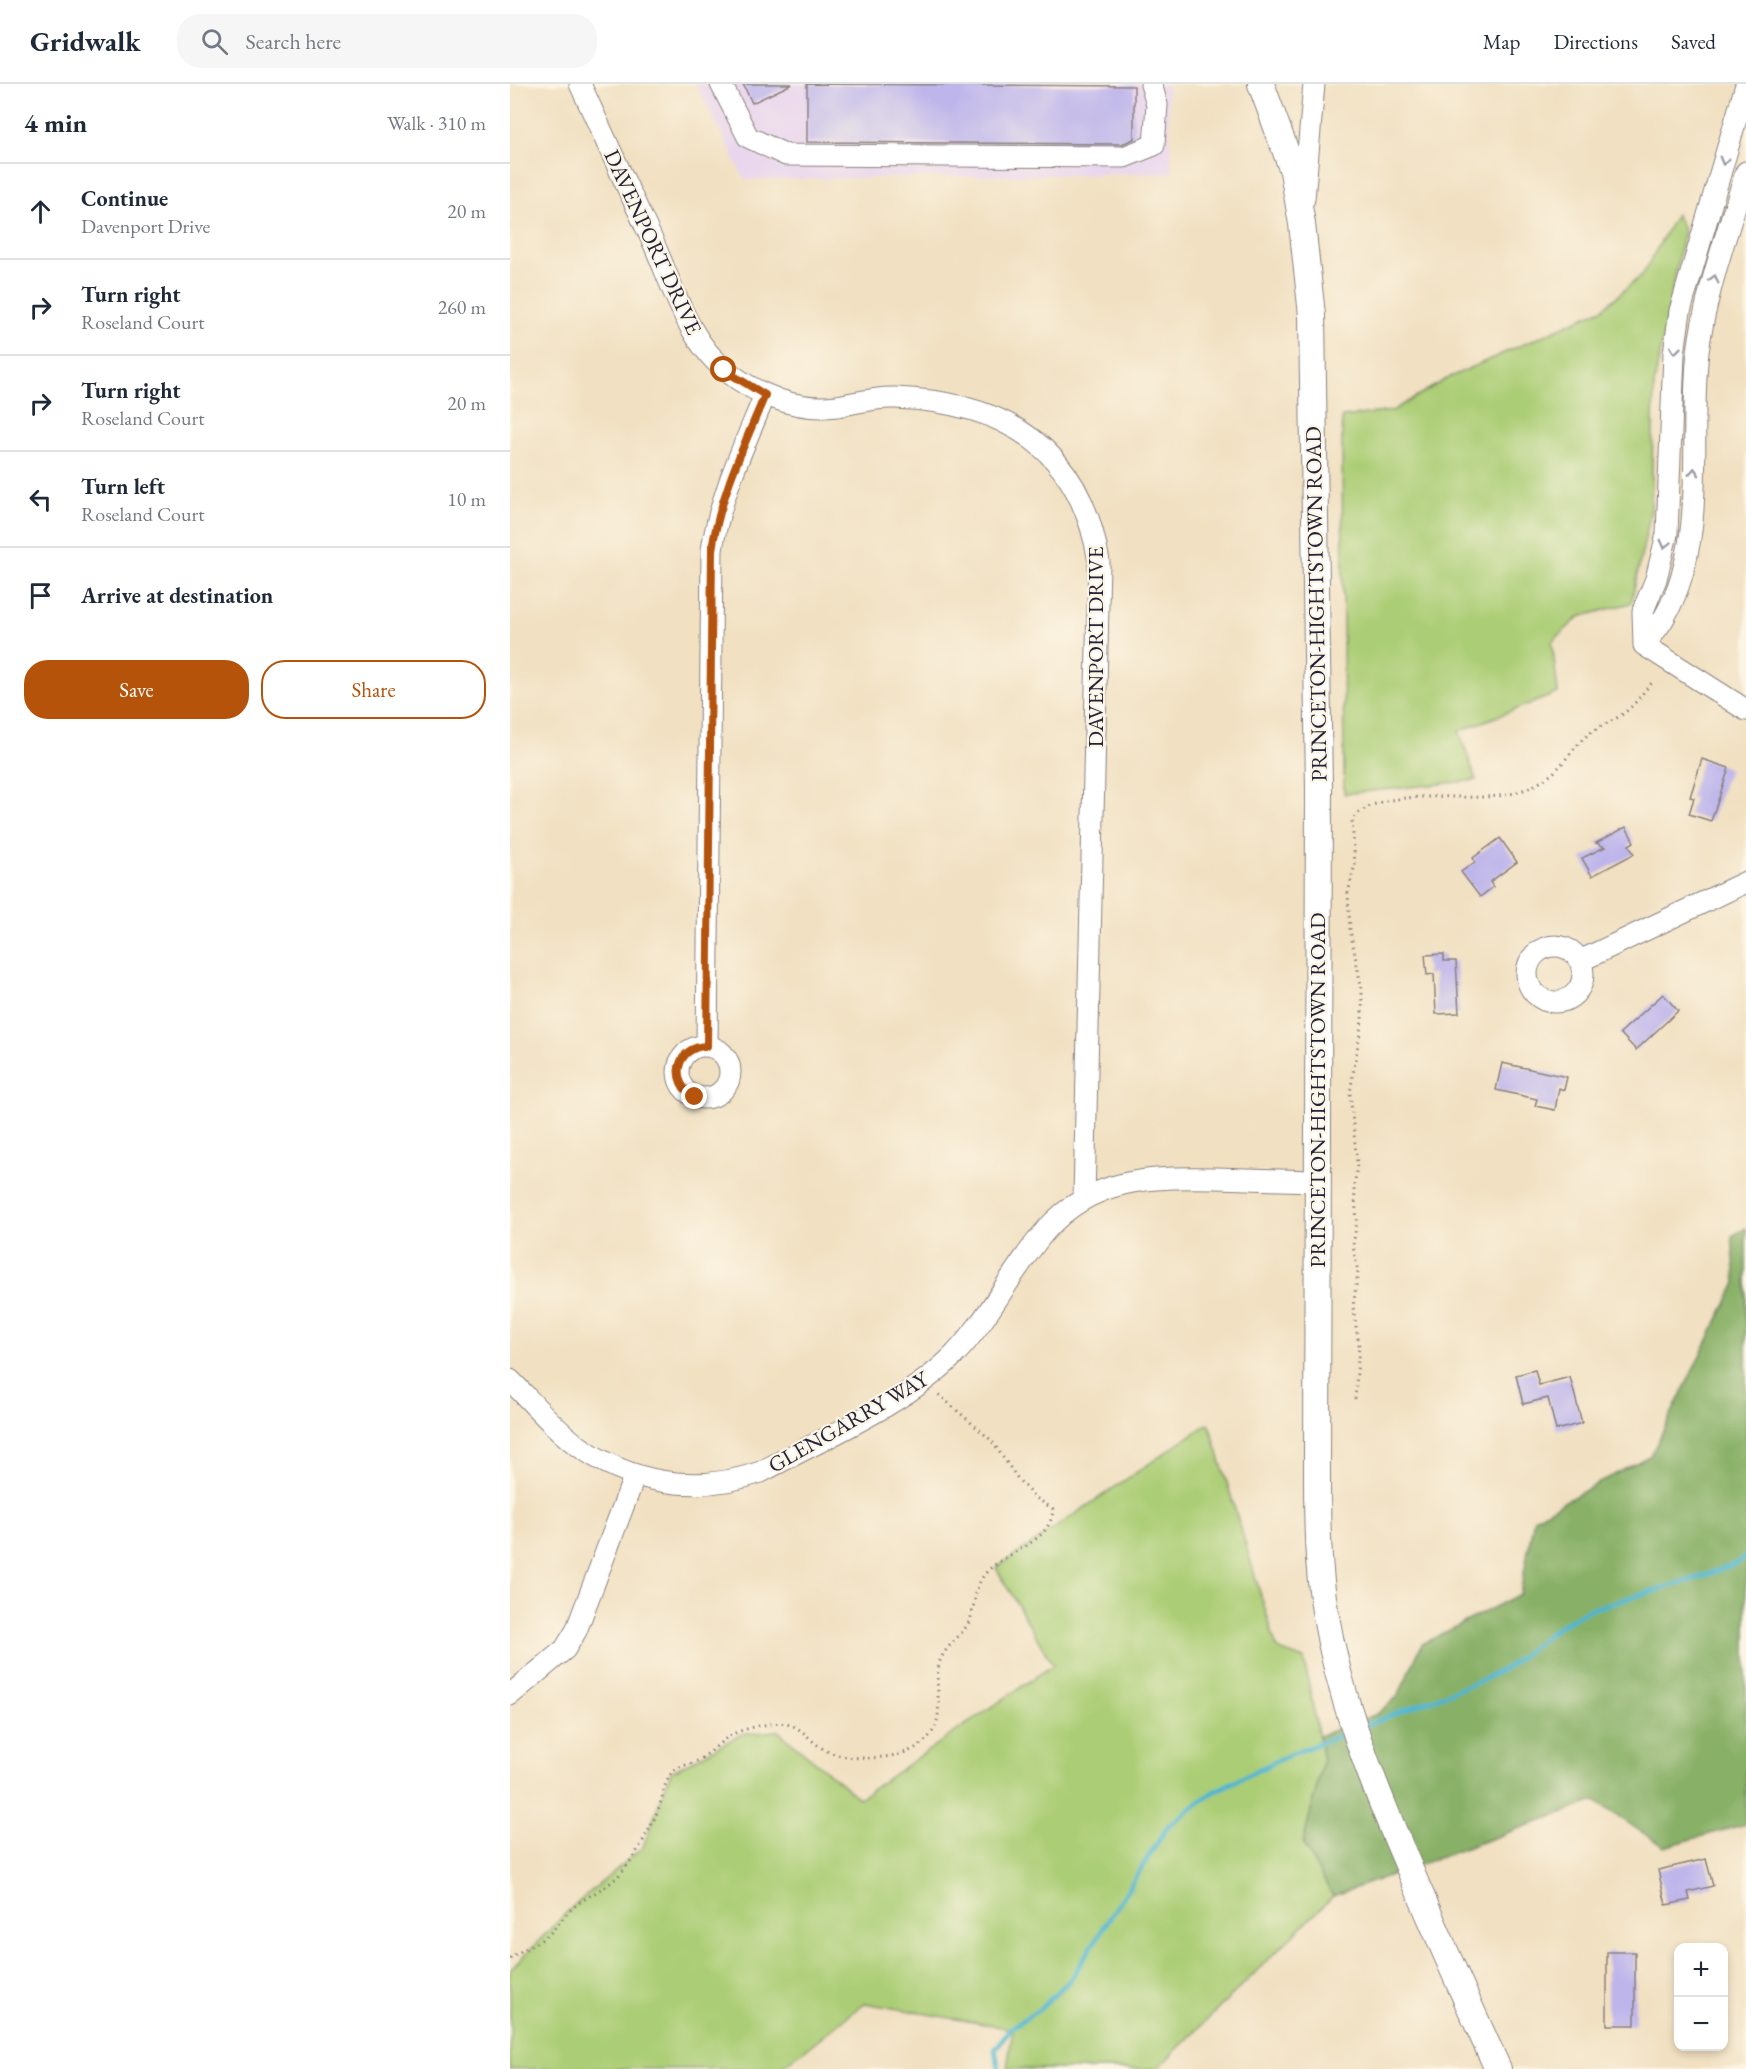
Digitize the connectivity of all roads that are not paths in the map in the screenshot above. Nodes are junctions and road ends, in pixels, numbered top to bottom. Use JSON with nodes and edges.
{"nodes":[{"id":1,"x":580,"y":84,"type":"edge"},
{"id":2,"x":721,"y":84,"type":"edge"},
{"id":3,"x":1151,"y":84,"type":"edge"},
{"id":4,"x":1261,"y":84,"type":"edge"},
{"id":5,"x":1314,"y":84,"type":"edge"},
{"id":6,"x":1746,"y":85,"type":"edge"},
{"id":7,"x":1746,"y":172,"type":"edge"},
{"id":8,"x":1302,"y":224,"type":"junction"},
{"id":9,"x":765,"y":395,"type":"junction"},
{"id":10,"x":1644,"y":645,"type":"junction"},
{"id":11,"x":1746,"y":710,"type":"edge"},
{"id":12,"x":1746,"y":882,"type":"edge"},
{"id":13,"x":1580,"y":961,"type":"dead end"},
{"id":14,"x":707,"y":1046,"type":"dead end"},
{"id":15,"x":1316,"y":1180,"type":"junction"},
{"id":16,"x":1084,"y":1198,"type":"junction"},
{"id":17,"x":510,"y":1380,"type":"edge"},
{"id":18,"x":635,"y":1476,"type":"junction"},
{"id":19,"x":510,"y":1695,"type":"edge"},
{"id":20,"x":1498,"y":2069,"type":"edge"}],
"edges":[{"from":1,"to":9,"type":"street","name":"DAVENPORT DRIVE"},
{"from":2,"to":3,"type":"street"},
{"from":4,"to":8,"type":"main road","name":"PRINCETON-HIGHTSTOWN ROAD"},
{"from":5,"to":8,"type":"street"},
{"from":6,"to":10,"type":"street","one_way":true},
{"from":10,"to":7,"type":"street","one_way":true},
{"from":8,"to":15,"type":"main road","name":"PRINCETON-HIGHTSTOWN ROAD"},
{"from":9,"to":14,"type":"street"},
{"from":9,"to":16,"type":"street","name":"DAVENPORT DRIVE"},
{"from":10,"to":11,"type":"street"},
{"from":12,"to":13,"type":"street"},
{"from":15,"to":16,"type":"street","name":"GLENGARRY WAY"},
{"from":15,"to":20,"type":"main road","name":"PRINCETON-HIGHTSTOWN ROAD"},
{"from":16,"to":18,"type":"street","name":"GLENGARRY WAY"},
{"from":17,"to":18,"type":"street","name":"GLENGARRY WAY"},
{"from":18,"to":19,"type":"street"}]}
